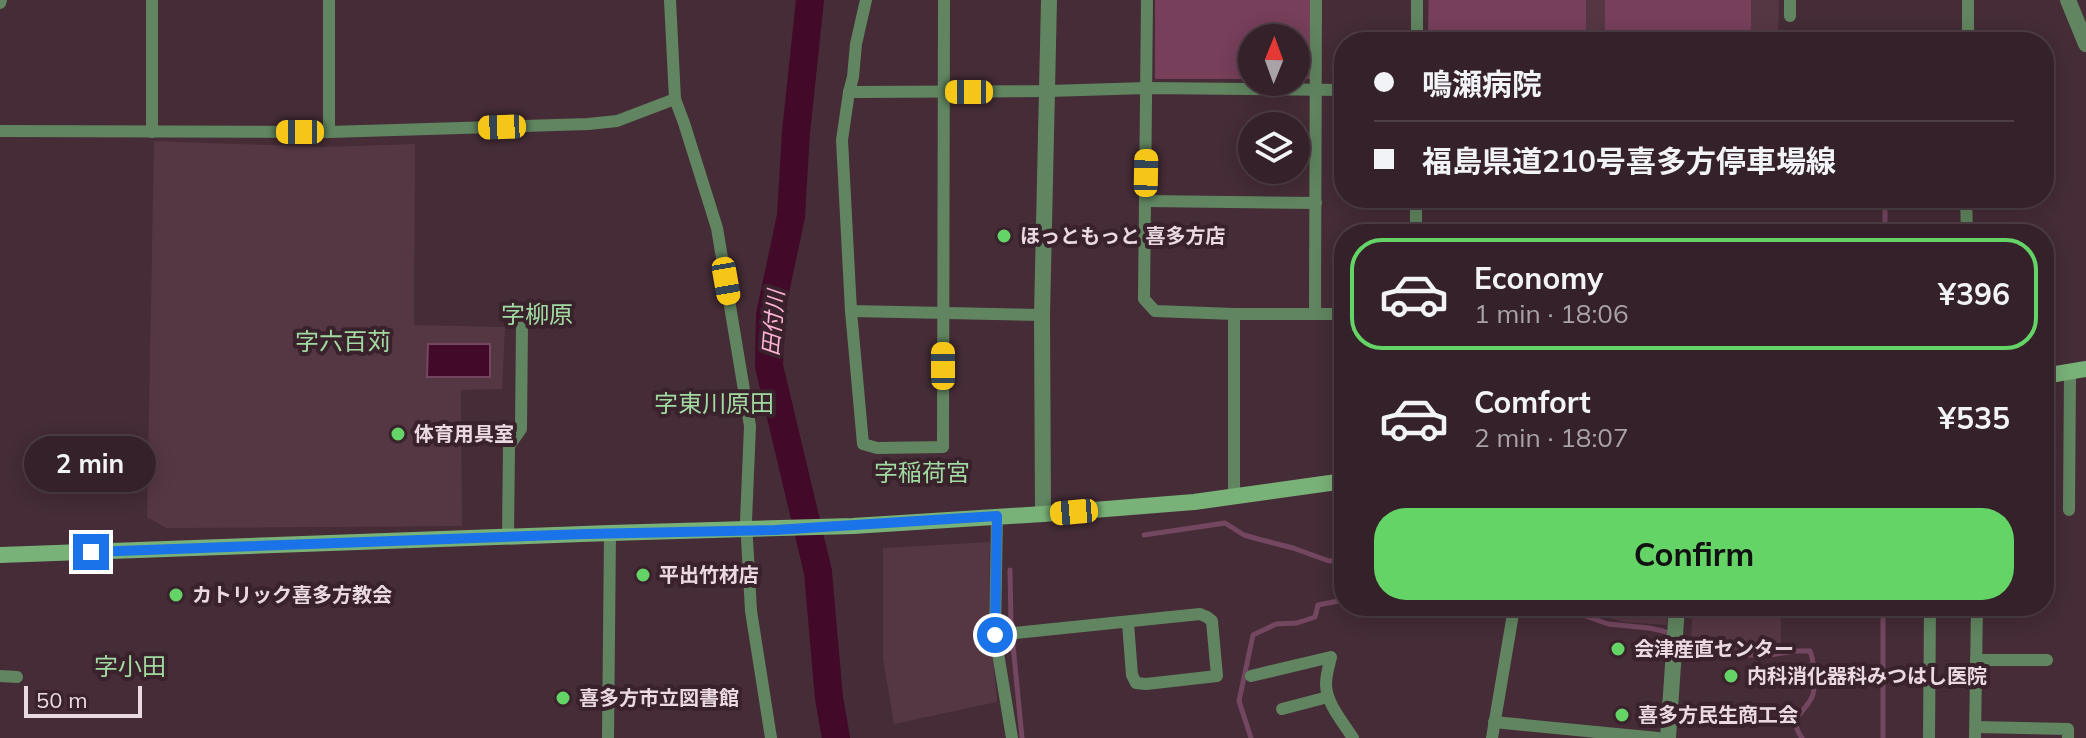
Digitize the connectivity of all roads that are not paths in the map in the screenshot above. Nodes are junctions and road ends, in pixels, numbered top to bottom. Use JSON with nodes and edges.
{"nodes":[{"id":1,"x":152,"y":0,"type":"edge"},
{"id":2,"x":329,"y":0,"type":"edge"},
{"id":3,"x":670,"y":0,"type":"edge"},
{"id":4,"x":866,"y":0,"type":"edge"},
{"id":5,"x":944,"y":0,"type":"edge"},
{"id":6,"x":1049,"y":0,"type":"edge"},
{"id":7,"x":1147,"y":0,"type":"edge"},
{"id":8,"x":1316,"y":0,"type":"edge"},
{"id":9,"x":1417,"y":0,"type":"edge"},
{"id":10,"x":1790,"y":0,"type":"edge"},
{"id":11,"x":1968,"y":0,"type":"edge"},
{"id":12,"x":2068,"y":0,"type":"edge"},
{"id":13,"x":1790,"y":16,"type":"dead end"},
{"id":14,"x":1417,"y":32,"type":"edge"},
{"id":15,"x":1968,"y":32,"type":"edge"},
{"id":16,"x":2086,"y":44,"type":"edge"},
{"id":17,"x":1147,"y":88,"type":"junction"},
{"id":18,"x":1316,"y":89,"type":"junction"},
{"id":19,"x":1334,"y":90,"type":"edge"},
{"id":20,"x":1048,"y":91,"type":"junction"},
{"id":21,"x":849,"y":92,"type":"junction"},
{"id":22,"x":943,"y":92,"type":"junction"},
{"id":23,"x":675,"y":99,"type":"junction"},
{"id":24,"x":0,"y":131,"type":"edge"},
{"id":25,"x":152,"y":132,"type":"junction"},
{"id":26,"x":329,"y":132,"type":"junction"},
{"id":27,"x":1145,"y":201,"type":"junction"},
{"id":28,"x":1316,"y":203,"type":"junction"},
{"id":29,"x":851,"y":311,"type":"junction"},
{"id":30,"x":944,"y":313,"type":"junction"},
{"id":31,"x":1234,"y":314,"type":"junction"},
{"id":32,"x":1315,"y":314,"type":"junction"},
{"id":33,"x":1334,"y":314,"type":"edge"},
{"id":34,"x":1042,"y":315,"type":"junction"},
{"id":35,"x":522,"y":325,"type":"dead end"},
{"id":36,"x":2078,"y":371,"type":"edge"},
{"id":37,"x":2054,"y":375,"type":"edge"},
{"id":38,"x":1334,"y":482,"type":"edge"},
{"id":39,"x":1234,"y":496,"type":"junction"},
{"id":40,"x":2069,"y":510,"type":"dead end"},
{"id":41,"x":1043,"y":514,"type":"junction"},
{"id":42,"x":997,"y":516,"type":"junction"},
{"id":43,"x":746,"y":530,"type":"junction"},
{"id":44,"x":610,"y":533,"type":"junction"},
{"id":45,"x":508,"y":537,"type":"junction"},
{"id":46,"x":0,"y":555,"type":"edge"},
{"id":47,"x":1513,"y":616,"type":"edge"},
{"id":48,"x":1676,"y":616,"type":"edge"},
{"id":49,"x":1930,"y":616,"type":"edge"},
{"id":50,"x":1977,"y":616,"type":"edge"},
{"id":51,"x":1128,"y":623,"type":"junction"},
{"id":52,"x":995,"y":635,"type":"junction"},
{"id":53,"x":1976,"y":660,"type":"junction"},
{"id":54,"x":2047,"y":660,"type":"dead end"},
{"id":55,"x":0,"y":676,"type":"edge"},
{"id":56,"x":1251,"y":676,"type":"dead end"},
{"id":57,"x":17,"y":677,"type":"dead end"},
{"id":58,"x":1328,"y":697,"type":"junction"},
{"id":59,"x":1282,"y":709,"type":"dead end"},
{"id":60,"x":1494,"y":722,"type":"junction"},
{"id":61,"x":1976,"y":733,"type":"edge"},
{"id":62,"x":608,"y":738,"type":"edge"},
{"id":63,"x":771,"y":738,"type":"edge"},
{"id":64,"x":1012,"y":738,"type":"edge"},
{"id":65,"x":1353,"y":738,"type":"edge"},
{"id":66,"x":1492,"y":738,"type":"edge"},
{"id":67,"x":1658,"y":738,"type":"edge"},
{"id":68,"x":1668,"y":738,"type":"edge"},
{"id":69,"x":1929,"y":738,"type":"edge"},
{"id":70,"x":2068,"y":738,"type":"edge"}],
"edges":[{"from":1,"to":25,"type":"street"},
{"from":2,"to":26,"type":"street"},
{"from":3,"to":23,"type":"street"},
{"from":4,"to":21,"type":"street"},
{"from":5,"to":22,"type":"street"},
{"from":6,"to":20,"type":"street"},
{"from":7,"to":17,"type":"street"},
{"from":8,"to":18,"type":"street"},
{"from":9,"to":14,"type":"street"},
{"from":10,"to":13,"type":"street"},
{"from":11,"to":15,"type":"street"},
{"from":12,"to":16,"type":"street"},
{"from":17,"to":18,"type":"street"},
{"from":17,"to":20,"type":"street"},
{"from":17,"to":27,"type":"street"},
{"from":18,"to":19,"type":"street"},
{"from":18,"to":28,"type":"street"},
{"from":20,"to":22,"type":"street"},
{"from":20,"to":34,"type":"street"},
{"from":21,"to":22,"type":"street"},
{"from":21,"to":29,"type":"street"},
{"from":22,"to":30,"type":"street"},
{"from":23,"to":26,"type":"street"},
{"from":23,"to":43,"type":"street"},
{"from":24,"to":25,"type":"street"},
{"from":25,"to":26,"type":"street"},
{"from":27,"to":28,"type":"street"},
{"from":27,"to":31,"type":"street"},
{"from":28,"to":32,"type":"street"},
{"from":29,"to":30,"type":"street"},
{"from":29,"to":30,"type":"street"},
{"from":30,"to":34,"type":"street"},
{"from":31,"to":32,"type":"street"},
{"from":31,"to":39,"type":"street"},
{"from":32,"to":33,"type":"street"},
{"from":34,"to":41,"type":"street"},
{"from":35,"to":45,"type":"street"},
{"from":36,"to":37,"type":"main road"},
{"from":36,"to":40,"type":"street"},
{"from":38,"to":39,"type":"main road"},
{"from":39,"to":41,"type":"main road"},
{"from":41,"to":42,"type":"main road"},
{"from":42,"to":43,"type":"main road"},
{"from":42,"to":52,"type":"street"},
{"from":43,"to":44,"type":"main road"},
{"from":43,"to":63,"type":"street"},
{"from":44,"to":45,"type":"main road"},
{"from":44,"to":62,"type":"street"},
{"from":45,"to":46,"type":"main road"},
{"from":47,"to":60,"type":"street"},
{"from":48,"to":68,"type":"street"},
{"from":49,"to":69,"type":"street"},
{"from":50,"to":53,"type":"street"},
{"from":51,"to":51,"type":"street"},
{"from":51,"to":52,"type":"street"},
{"from":52,"to":64,"type":"street"},
{"from":53,"to":54,"type":"street"},
{"from":53,"to":61,"type":"street"},
{"from":55,"to":57,"type":"street"},
{"from":56,"to":58,"type":"street"},
{"from":58,"to":59,"type":"street"},
{"from":58,"to":65,"type":"street"},
{"from":60,"to":66,"type":"street"},
{"from":60,"to":67,"type":"street"},
{"from":61,"to":70,"type":"street"}]}
